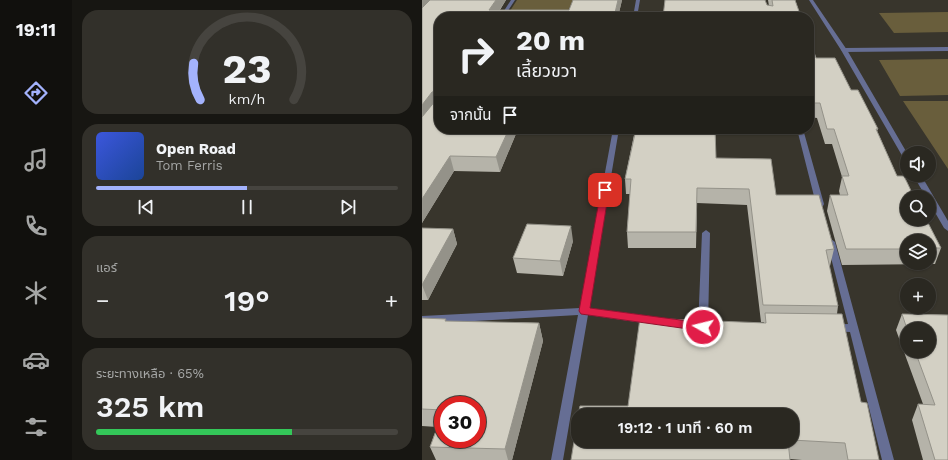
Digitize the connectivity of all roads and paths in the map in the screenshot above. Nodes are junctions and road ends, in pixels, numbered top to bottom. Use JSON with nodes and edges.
{"nodes":[{"id":1,"x":513,"y":0,"type":"edge"},
{"id":2,"x":638,"y":0,"type":"edge"},
{"id":3,"x":812,"y":0,"type":"edge"},
{"id":4,"x":505,"y":12,"type":"edge"},
{"id":5,"x":636,"y":12,"type":"edge"},
{"id":6,"x":948,"y":49,"type":"edge"},
{"id":7,"x":844,"y":50,"type":"junction"},
{"id":8,"x":615,"y":134,"type":"edge"},
{"id":9,"x":801,"y":134,"type":"edge"},
{"id":10,"x":900,"y":147,"type":"edge"},
{"id":11,"x":921,"y":182,"type":"edge"},
{"id":12,"x":823,"y":213,"type":"edge"},
{"id":13,"x":948,"y":228,"type":"edge"},
{"id":14,"x":706,"y":233,"type":"dead end"},
{"id":15,"x":829,"y":236,"type":"edge"},
{"id":16,"x":585,"y":311,"type":"junction"},
{"id":17,"x":422,"y":320,"type":"edge"},
{"id":18,"x":663,"y":322,"type":"edge"},
{"id":19,"x":703,"y":327,"type":"edge"},
{"id":20,"x":822,"y":328,"type":"edge"},
{"id":21,"x":854,"y":328,"type":"junction"},
{"id":22,"x":557,"y":460,"type":"edge"},
{"id":23,"x":888,"y":460,"type":"edge"}],
"edges":[{"from":1,"to":4,"type":"street"},
{"from":2,"to":5,"type":"street"},
{"from":3,"to":7,"type":"street"},
{"from":6,"to":7,"type":"street"},
{"from":7,"to":10,"type":"street"},
{"from":8,"to":16,"type":"street"},
{"from":9,"to":12,"type":"street"},
{"from":11,"to":13,"type":"street"},
{"from":14,"to":19,"type":"street"},
{"from":15,"to":21,"type":"street"},
{"from":16,"to":17,"type":"street"},
{"from":16,"to":18,"type":"street"},
{"from":16,"to":22,"type":"street"},
{"from":20,"to":21,"type":"street"},
{"from":21,"to":23,"type":"street"}]}
